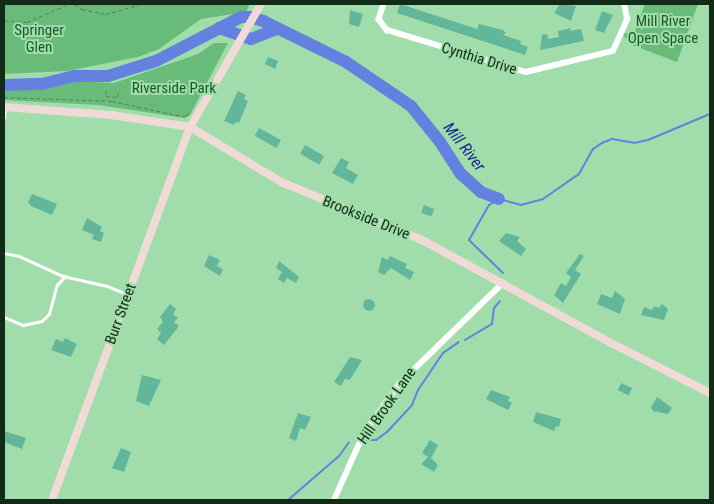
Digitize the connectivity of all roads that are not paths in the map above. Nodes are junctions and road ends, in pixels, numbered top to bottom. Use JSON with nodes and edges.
{"nodes":[{"id":1,"x":261,"y":4,"type":"edge"},
{"id":2,"x":384,"y":4,"type":"edge"},
{"id":3,"x":625,"y":5,"type":"edge"},
{"id":4,"x":4,"y":107,"type":"edge"},
{"id":5,"x":4,"y":118,"type":"edge"},
{"id":6,"x":190,"y":127,"type":"junction"},
{"id":7,"x":4,"y":253,"type":"edge"},
{"id":8,"x":65,"y":276,"type":"junction"},
{"id":9,"x":502,"y":283,"type":"junction"},
{"id":10,"x":128,"y":295,"type":"junction"},
{"id":11,"x":4,"y":317,"type":"edge"},
{"id":12,"x":710,"y":393,"type":"edge"},
{"id":13,"x":52,"y":500,"type":"edge"},
{"id":14,"x":334,"y":500,"type":"edge"}],
"edges":[{"from":1,"to":6,"type":"main road","name":"Burr Street"},
{"from":2,"to":3,"type":"street","name":"Cynthia Drive"},
{"from":4,"to":5,"type":"lane"},
{"from":4,"to":6,"type":"main road","name":"Brookside Drive"},
{"from":6,"to":9,"type":"main road","name":"Brookside Drive"},
{"from":6,"to":10,"type":"main road","name":"Burr Street"},
{"from":7,"to":8,"type":"lane"},
{"from":8,"to":10,"type":"lane"},
{"from":8,"to":11,"type":"lane"},
{"from":9,"to":12,"type":"main road","name":"Brookside Drive"},
{"from":9,"to":14,"type":"street","name":"Hill Brook Lane"},
{"from":10,"to":13,"type":"main road","name":"Burr Street"}]}
